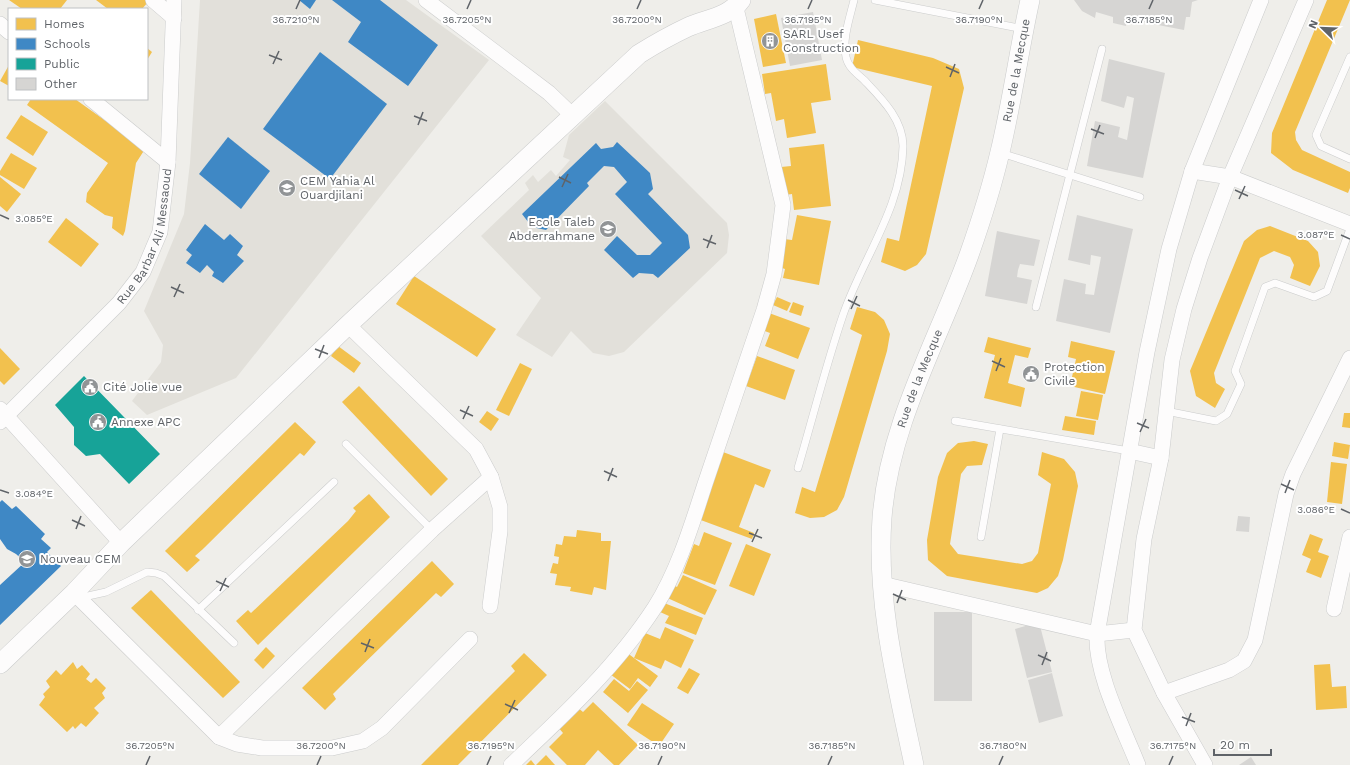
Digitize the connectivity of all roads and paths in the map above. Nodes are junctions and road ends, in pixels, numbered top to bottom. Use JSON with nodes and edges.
{"nodes":[{"id":1,"x":153,"y":0,"type":"edge"},
{"id":2,"x":174,"y":0,"type":"edge"},
{"id":3,"x":426,"y":0,"type":"edge"},
{"id":4,"x":854,"y":0,"type":"edge"},
{"id":5,"x":875,"y":0,"type":"edge"},
{"id":6,"x":1030,"y":0,"type":"edge"},
{"id":7,"x":1261,"y":0,"type":"edge"},
{"id":8,"x":1306,"y":0,"type":"edge"},
{"id":9,"x":739,"y":4,"type":"edge"},
{"id":10,"x":174,"y":18,"type":"junction"},
{"id":11,"x":0,"y":24,"type":"edge"},
{"id":12,"x":1024,"y":30,"type":"junction"},
{"id":13,"x":8,"y":31,"type":"edge"},
{"id":14,"x":1102,"y":50,"type":"dead end"},
{"id":15,"x":1350,"y":57,"type":"edge"},
{"id":16,"x":92,"y":100,"type":"edge"},
{"id":17,"x":573,"y":116,"type":"junction"},
{"id":18,"x":1000,"y":153,"type":"junction"},
{"id":19,"x":1350,"y":159,"type":"edge"},
{"id":20,"x":168,"y":162,"type":"junction"},
{"id":21,"x":1192,"y":171,"type":"junction"},
{"id":22,"x":1070,"y":176,"type":"junction"},
{"id":23,"x":1230,"y":176,"type":"junction"},
{"id":24,"x":1140,"y":197,"type":"dead end"},
{"id":25,"x":1350,"y":224,"type":"edge"},
{"id":26,"x":1350,"y":229,"type":"edge"},
{"id":27,"x":1036,"y":307,"type":"dead end"},
{"id":28,"x":348,"y":325,"type":"junction"},
{"id":29,"x":1350,"y":358,"type":"edge"},
{"id":30,"x":1166,"y":411,"type":"junction"},
{"id":31,"x":2,"y":416,"type":"edge"},
{"id":32,"x":955,"y":422,"type":"dead end"},
{"id":33,"x":1000,"y":429,"type":"junction"},
{"id":34,"x":346,"y":444,"type":"dead end"},
{"id":35,"x":1129,"y":451,"type":"junction"},
{"id":36,"x":1161,"y":458,"type":"junction"},
{"id":37,"x":798,"y":468,"type":"dead end"},
{"id":38,"x":491,"y":477,"type":"junction"},
{"id":39,"x":334,"y":482,"type":"dead end"},
{"id":40,"x":432,"y":530,"type":"junction"},
{"id":41,"x":1350,"y":537,"type":"edge"},
{"id":42,"x":980,"y":538,"type":"dead end"},
{"id":43,"x":121,"y":543,"type":"junction"},
{"id":44,"x":882,"y":584,"type":"junction"},
{"id":45,"x":77,"y":596,"type":"junction"},
{"id":46,"x":490,"y":606,"type":"dead end"},
{"id":47,"x":1334,"y":609,"type":"dead end"},
{"id":48,"x":198,"y":610,"type":"junction"},
{"id":49,"x":1134,"y":630,"type":"junction"},
{"id":50,"x":1097,"y":634,"type":"junction"},
{"id":51,"x":470,"y":639,"type":"dead end"},
{"id":52,"x":234,"y":643,"type":"dead end"},
{"id":53,"x":0,"y":664,"type":"edge"},
{"id":54,"x":1164,"y":693,"type":"junction"},
{"id":55,"x":219,"y":737,"type":"junction"},
{"id":56,"x":511,"y":765,"type":"edge"},
{"id":57,"x":914,"y":765,"type":"edge"},
{"id":58,"x":1138,"y":765,"type":"edge"},
{"id":59,"x":1205,"y":765,"type":"edge"}],
"edges":[{"from":1,"to":10,"type":"street"},
{"from":2,"to":10,"type":"street","name":"Rue Barbar Ali Messaoud"},
{"from":3,"to":17,"type":"street"},
{"from":4,"to":37,"type":"lane"},
{"from":5,"to":12,"type":"lane"},
{"from":6,"to":12,"type":"street","name":"Rue de la Mecque"},
{"from":7,"to":21,"type":"street"},
{"from":8,"to":23,"type":"street"},
{"from":9,"to":17,"type":"street"},
{"from":9,"to":56,"type":"street"},
{"from":10,"to":20,"type":"street","name":"Rue Barbar Ali Messaoud"},
{"from":11,"to":13,"type":"street"},
{"from":12,"to":18,"type":"street","name":"Rue de la Mecque"},
{"from":14,"to":22,"type":"lane"},
{"from":15,"to":19,"type":"lane"},
{"from":16,"to":20,"type":"street"},
{"from":17,"to":28,"type":"street"},
{"from":18,"to":22,"type":"lane"},
{"from":18,"to":44,"type":"street","name":"Rue de la Mecque"},
{"from":20,"to":31,"type":"street","name":"Rue Barbar Ali Messaoud"},
{"from":21,"to":23,"type":"street"},
{"from":21,"to":35,"type":"street"},
{"from":22,"to":24,"type":"lane"},
{"from":22,"to":27,"type":"lane"},
{"from":23,"to":25,"type":"street"},
{"from":23,"to":30,"type":"street"},
{"from":26,"to":30,"type":"lane"},
{"from":28,"to":38,"type":"street"},
{"from":28,"to":43,"type":"street"},
{"from":29,"to":54,"type":"street"},
{"from":30,"to":36,"type":"street"},
{"from":31,"to":43,"type":"street"},
{"from":32,"to":33,"type":"lane"},
{"from":33,"to":35,"type":"lane"},
{"from":33,"to":42,"type":"lane"},
{"from":34,"to":40,"type":"lane"},
{"from":35,"to":36,"type":"street"},
{"from":35,"to":50,"type":"street"},
{"from":36,"to":49,"type":"street"},
{"from":38,"to":40,"type":"street"},
{"from":38,"to":46,"type":"street"},
{"from":39,"to":48,"type":"lane"},
{"from":40,"to":55,"type":"street"},
{"from":41,"to":47,"type":"street"},
{"from":43,"to":45,"type":"street"},
{"from":44,"to":50,"type":"street"},
{"from":44,"to":57,"type":"street","name":"Rue de la Mecque"},
{"from":45,"to":48,"type":"lane"},
{"from":45,"to":53,"type":"street"},
{"from":45,"to":55,"type":"street"},
{"from":48,"to":52,"type":"lane"},
{"from":49,"to":50,"type":"street"},
{"from":49,"to":54,"type":"street"},
{"from":50,"to":58,"type":"street"},
{"from":51,"to":55,"type":"street"},
{"from":54,"to":59,"type":"street"}]}
